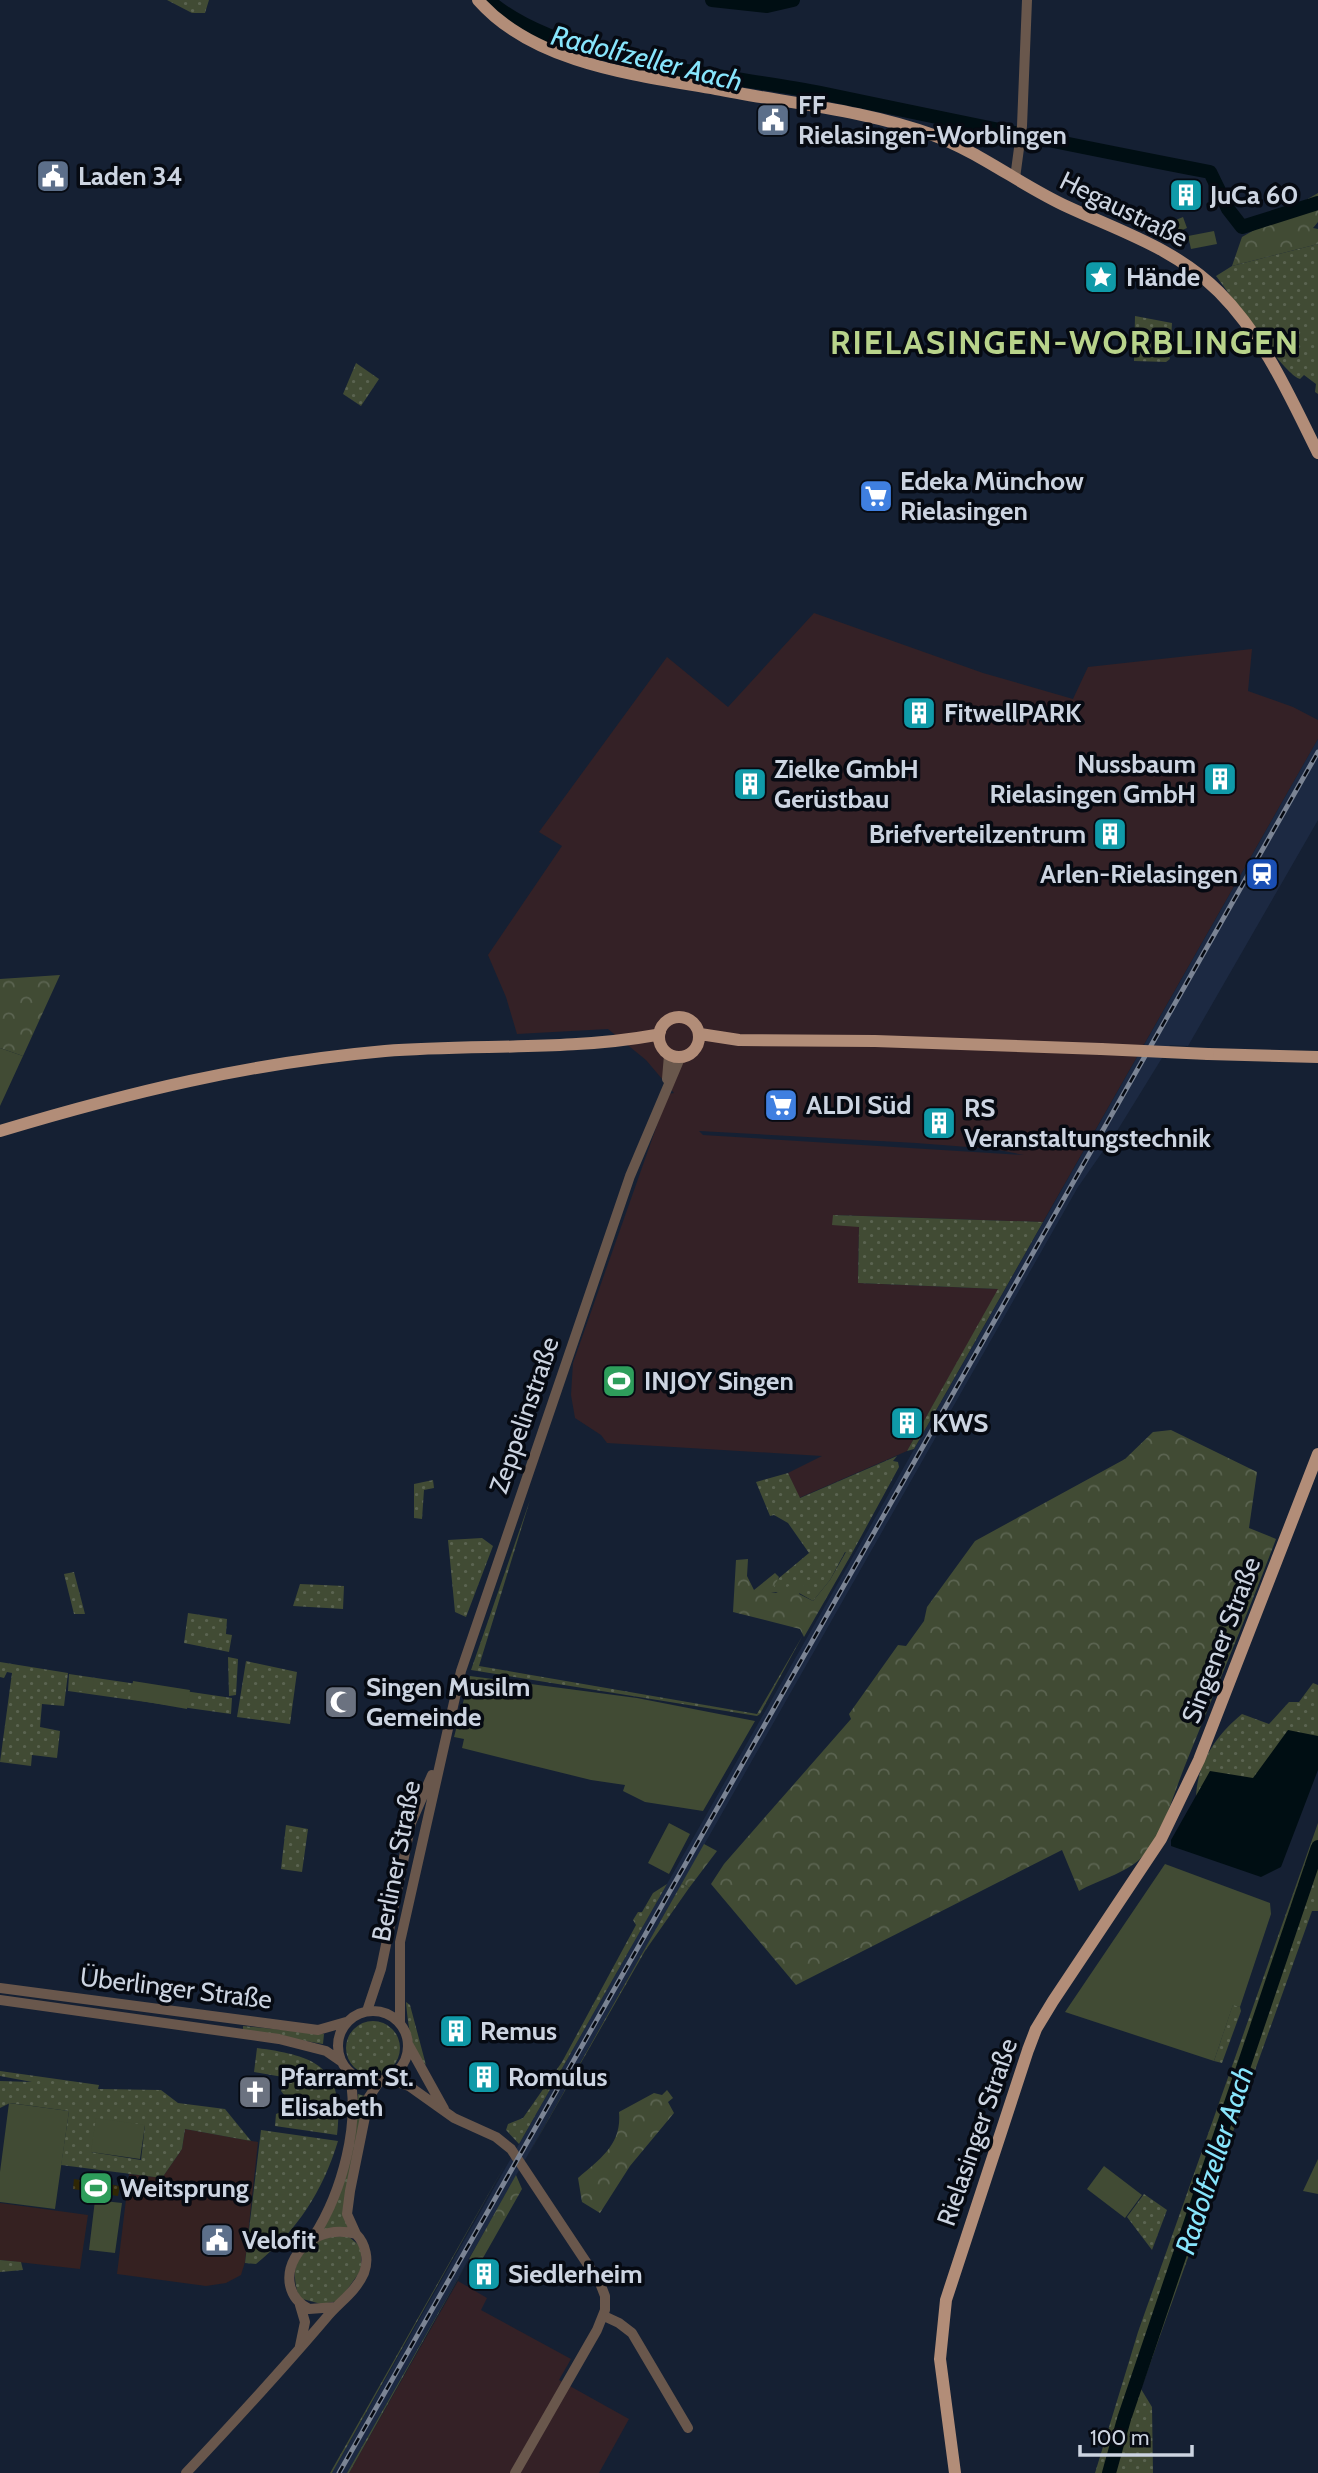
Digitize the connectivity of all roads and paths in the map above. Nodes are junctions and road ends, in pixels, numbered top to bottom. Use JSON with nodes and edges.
{"nodes":[{"id":1,"x":478,"y":0,"type":"edge"},
{"id":2,"x":1027,"y":0,"type":"edge"},
{"id":3,"x":1015,"y":178,"type":"junction"},
{"id":4,"x":1318,"y":453,"type":"edge"},
{"id":5,"x":660,"y":1032,"type":"junction"},
{"id":6,"x":699,"y":1034,"type":"junction"},
{"id":7,"x":739,"y":1040,"type":"junction"},
{"id":8,"x":614,"y":1041,"type":"junction"},
{"id":9,"x":696,"y":1049,"type":"junction"},
{"id":10,"x":670,"y":1053,"type":"junction"},
{"id":11,"x":1318,"y":1057,"type":"edge"},
{"id":12,"x":0,"y":1131,"type":"edge"},
{"id":13,"x":1318,"y":1454,"type":"edge"},
{"id":14,"x":439,"y":1760,"type":"junction"},
{"id":15,"x":1161,"y":1839,"type":"joint"},
{"id":16,"x":0,"y":1988,"type":"edge"},
{"id":17,"x":0,"y":2000,"type":"edge"},
{"id":18,"x":367,"y":2011,"type":"junction"},
{"id":19,"x":346,"y":2022,"type":"junction"},
{"id":20,"x":400,"y":2023,"type":"junction"},
{"id":21,"x":408,"y":2044,"type":"junction"},
{"id":22,"x":342,"y":2062,"type":"junction"},
{"id":23,"x":349,"y":2072,"type":"junction"},
{"id":24,"x":384,"y":2080,"type":"junction"},
{"id":25,"x":444,"y":2109,"type":"junction"},
{"id":26,"x":356,"y":2234,"type":"junction"},
{"id":27,"x":313,"y":2237,"type":"junction"},
{"id":28,"x":300,"y":2305,"type":"junction"},
{"id":29,"x":335,"y":2307,"type":"junction"},
{"id":30,"x":604,"y":2316,"type":"junction"},
{"id":31,"x":290,"y":2360,"type":"junction"},
{"id":32,"x":688,"y":2428,"type":"dead end"},
{"id":33,"x":186,"y":2473,"type":"edge"},
{"id":34,"x":515,"y":2473,"type":"edge"},
{"id":35,"x":955,"y":2473,"type":"edge"}],
"edges":[{"from":1,"to":3,"type":"main road","name":"Hegaustraße"},
{"from":2,"to":3,"type":"street"},
{"from":3,"to":4,"type":"main road","name":"Hegaustraße"},
{"from":5,"to":6,"type":"main road"},
{"from":5,"to":8,"type":"main road"},
{"from":5,"to":10,"type":"main road"},
{"from":6,"to":7,"type":"main road"},
{"from":6,"to":9,"type":"main road"},
{"from":7,"to":9,"type":"main road"},
{"from":7,"to":11,"type":"main road","bridge":true},
{"from":8,"to":10,"type":"main road"},
{"from":8,"to":12,"type":"main road"},
{"from":9,"to":10,"type":"main road"},
{"from":10,"to":14,"type":"street","name":"Zeppelinstraße"},
{"from":13,"to":15,"type":"main road","name":"Singener Straße"},
{"from":14,"to":18,"type":"street","name":"Berliner Straße"},
{"from":14,"to":20,"type":"street","name":"Berliner Straße"},
{"from":15,"to":35,"type":"main road","name":"Rielasinger Straße"},
{"from":16,"to":19,"type":"street","name":"Überlinger Straße"},
{"from":17,"to":22,"type":"street","name":"Überlinger Straße"},
{"from":18,"to":19,"type":"street"},
{"from":18,"to":20,"type":"street"},
{"from":19,"to":22,"type":"street"},
{"from":20,"to":21,"type":"street"},
{"from":21,"to":24,"type":"street"},
{"from":21,"to":25,"type":"street"},
{"from":22,"to":23,"type":"street"},
{"from":23,"to":24,"type":"street"},
{"from":23,"to":27,"type":"street"},
{"from":24,"to":25,"type":"street"},
{"from":24,"to":26,"type":"street"},
{"from":25,"to":30,"type":"street"},
{"from":26,"to":27,"type":"street"},
{"from":26,"to":29,"type":"street"},
{"from":27,"to":28,"type":"street"},
{"from":28,"to":29,"type":"street"},
{"from":28,"to":31,"type":"street"},
{"from":29,"to":31,"type":"street"},
{"from":30,"to":32,"type":"street"},
{"from":30,"to":34,"type":"street"},
{"from":31,"to":33,"type":"street"}]}
